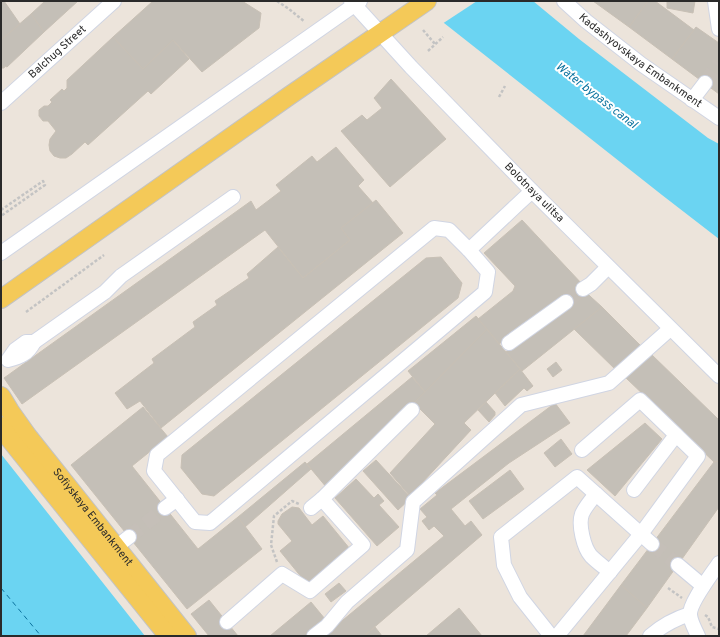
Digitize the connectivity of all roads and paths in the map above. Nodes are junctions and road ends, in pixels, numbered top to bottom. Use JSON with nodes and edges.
{"nodes":[{"id":1,"x":114,"y":1,"type":"edge"},
{"id":2,"x":276,"y":1,"type":"edge"},
{"id":3,"x":715,"y":1,"type":"edge"},
{"id":4,"x":355,"y":2,"type":"edge"},
{"id":5,"x":422,"y":4,"type":"edge"},
{"id":6,"x":569,"y":5,"type":"edge"},
{"id":7,"x":306,"y":24,"type":"dead end"},
{"id":8,"x":719,"y":29,"type":"edge"},
{"id":9,"x":423,"y":30,"type":"dead end"},
{"id":10,"x":380,"y":32,"type":"junction"},
{"id":11,"x":443,"y":37,"type":"dead end"},
{"id":12,"x":435,"y":44,"type":"junction"},
{"id":13,"x":428,"y":51,"type":"dead end"},
{"id":14,"x":705,"y":83,"type":"tunnel mouth"},
{"id":15,"x":505,"y":86,"type":"dead end"},
{"id":16,"x":499,"y":97,"type":"dead end"},
{"id":17,"x":692,"y":100,"type":"junction"},
{"id":18,"x":1,"y":103,"type":"edge"},
{"id":19,"x":719,"y":118,"type":"edge"},
{"id":20,"x":532,"y":191,"type":"junction"},
{"id":21,"x":232,"y":197,"type":"dead end"},
{"id":22,"x":1,"y":210,"type":"edge"},
{"id":23,"x":1,"y":216,"type":"edge"},
{"id":24,"x":469,"y":250,"type":"junction"},
{"id":25,"x":1,"y":253,"type":"edge"},
{"id":26,"x":104,"y":255,"type":"dead end"},
{"id":27,"x":608,"y":267,"type":"junction"},
{"id":28,"x":583,"y":289,"type":"tunnel mouth"},
{"id":29,"x":3,"y":298,"type":"edge"},
{"id":30,"x":566,"y":302,"type":"tunnel mouth"},
{"id":31,"x":26,"y":312,"type":"dead end"},
{"id":32,"x":670,"y":329,"type":"junction"},
{"id":33,"x":509,"y":343,"type":"dead end"},
{"id":34,"x":4,"y":363,"type":"edge"},
{"id":35,"x":719,"y":376,"type":"edge"},
{"id":36,"x":1,"y":396,"type":"edge"},
{"id":37,"x":412,"y":410,"type":"dead end"},
{"id":38,"x":1,"y":426,"type":"edge"},
{"id":39,"x":676,"y":435,"type":"junction"},
{"id":40,"x":582,"y":450,"type":"dead end"},
{"id":41,"x":634,"y":490,"type":"dead end"},
{"id":42,"x":596,"y":494,"type":"junction"},
{"id":43,"x":177,"y":499,"type":"junction"},
{"id":44,"x":322,"y":499,"type":"junction"},
{"id":45,"x":165,"y":508,"type":"tunnel mouth"},
{"id":46,"x":311,"y":508,"type":"joint"},
{"id":47,"x":642,"y":534,"type":"junction"},
{"id":48,"x":652,"y":544,"type":"tunnel mouth"},
{"id":49,"x":719,"y":563,"type":"edge"},
{"id":50,"x":678,"y":565,"type":"tunnel mouth"},
{"id":51,"x":610,"y":572,"type":"junction"},
{"id":52,"x":282,"y":574,"type":"junction"},
{"id":53,"x":703,"y":586,"type":"junction"},
{"id":54,"x":690,"y":614,"type":"junction"},
{"id":55,"x":708,"y":617,"type":"dead end"},
{"id":56,"x":227,"y":622,"type":"dead end"},
{"id":57,"x":719,"y":629,"type":"edge"},
{"id":58,"x":168,"y":636,"type":"edge"},
{"id":59,"x":187,"y":636,"type":"edge"},
{"id":60,"x":314,"y":636,"type":"edge"},
{"id":61,"x":551,"y":636,"type":"edge"},
{"id":62,"x":557,"y":636,"type":"edge"},
{"id":63,"x":650,"y":636,"type":"edge"},
{"id":64,"x":698,"y":636,"type":"edge"}],
"edges":[{"from":1,"to":18,"type":"street","name":"Balchug Street"},
{"from":2,"to":7,"type":"path"},
{"from":3,"to":8,"type":"street"},
{"from":4,"to":10,"type":"street","name":"Bolotnaya ulitsa"},
{"from":4,"to":25,"type":"street"},
{"from":5,"to":10,"type":"main road"},
{"from":6,"to":17,"type":"street","name":"Kadashyovskaya Embankment"},
{"from":9,"to":12,"type":"path"},
{"from":10,"to":20,"type":"street","name":"Bolotnaya ulitsa"},
{"from":10,"to":29,"type":"main road"},
{"from":11,"to":12,"type":"path"},
{"from":12,"to":13,"type":"path"},
{"from":14,"to":17,"type":"street"},
{"from":15,"to":16,"type":"path"},
{"from":17,"to":19,"type":"street","name":"Kadashyovskaya Embankment"},
{"from":20,"to":24,"type":"street"},
{"from":20,"to":27,"type":"street","name":"Bolotnaya ulitsa"},
{"from":21,"to":34,"type":"street"},
{"from":22,"to":23,"type":"path"},
{"from":24,"to":43,"type":"street"},
{"from":24,"to":43,"type":"street"},
{"from":26,"to":31,"type":"path"},
{"from":27,"to":28,"type":"street"},
{"from":27,"to":32,"type":"street","name":"Bolotnaya ulitsa"},
{"from":30,"to":33,"type":"street"},
{"from":32,"to":35,"type":"street","name":"Bolotnaya ulitsa"},
{"from":32,"to":60,"type":"street"},
{"from":36,"to":59,"type":"main road","name":"Sofiyskaya Embankment"},
{"from":37,"to":44,"type":"street"},
{"from":38,"to":58,"type":"main road","name":"Sofiyskaya Embankment"},
{"from":39,"to":40,"type":"street"},
{"from":39,"to":41,"type":"street"},
{"from":39,"to":47,"type":"street"},
{"from":42,"to":47,"type":"street"},
{"from":42,"to":51,"type":"street"},
{"from":42,"to":61,"type":"street"},
{"from":43,"to":45,"type":"street"},
{"from":44,"to":46,"type":"street"},
{"from":44,"to":52,"type":"street"},
{"from":46,"to":52,"type":"path"},
{"from":47,"to":48,"type":"street"},
{"from":47,"to":51,"type":"street"},
{"from":49,"to":53,"type":"street"},
{"from":50,"to":53,"type":"street"},
{"from":51,"to":62,"type":"street"},
{"from":52,"to":56,"type":"street"},
{"from":53,"to":54,"type":"street"},
{"from":54,"to":63,"type":"street"},
{"from":54,"to":64,"type":"street"},
{"from":55,"to":57,"type":"path"}]}
